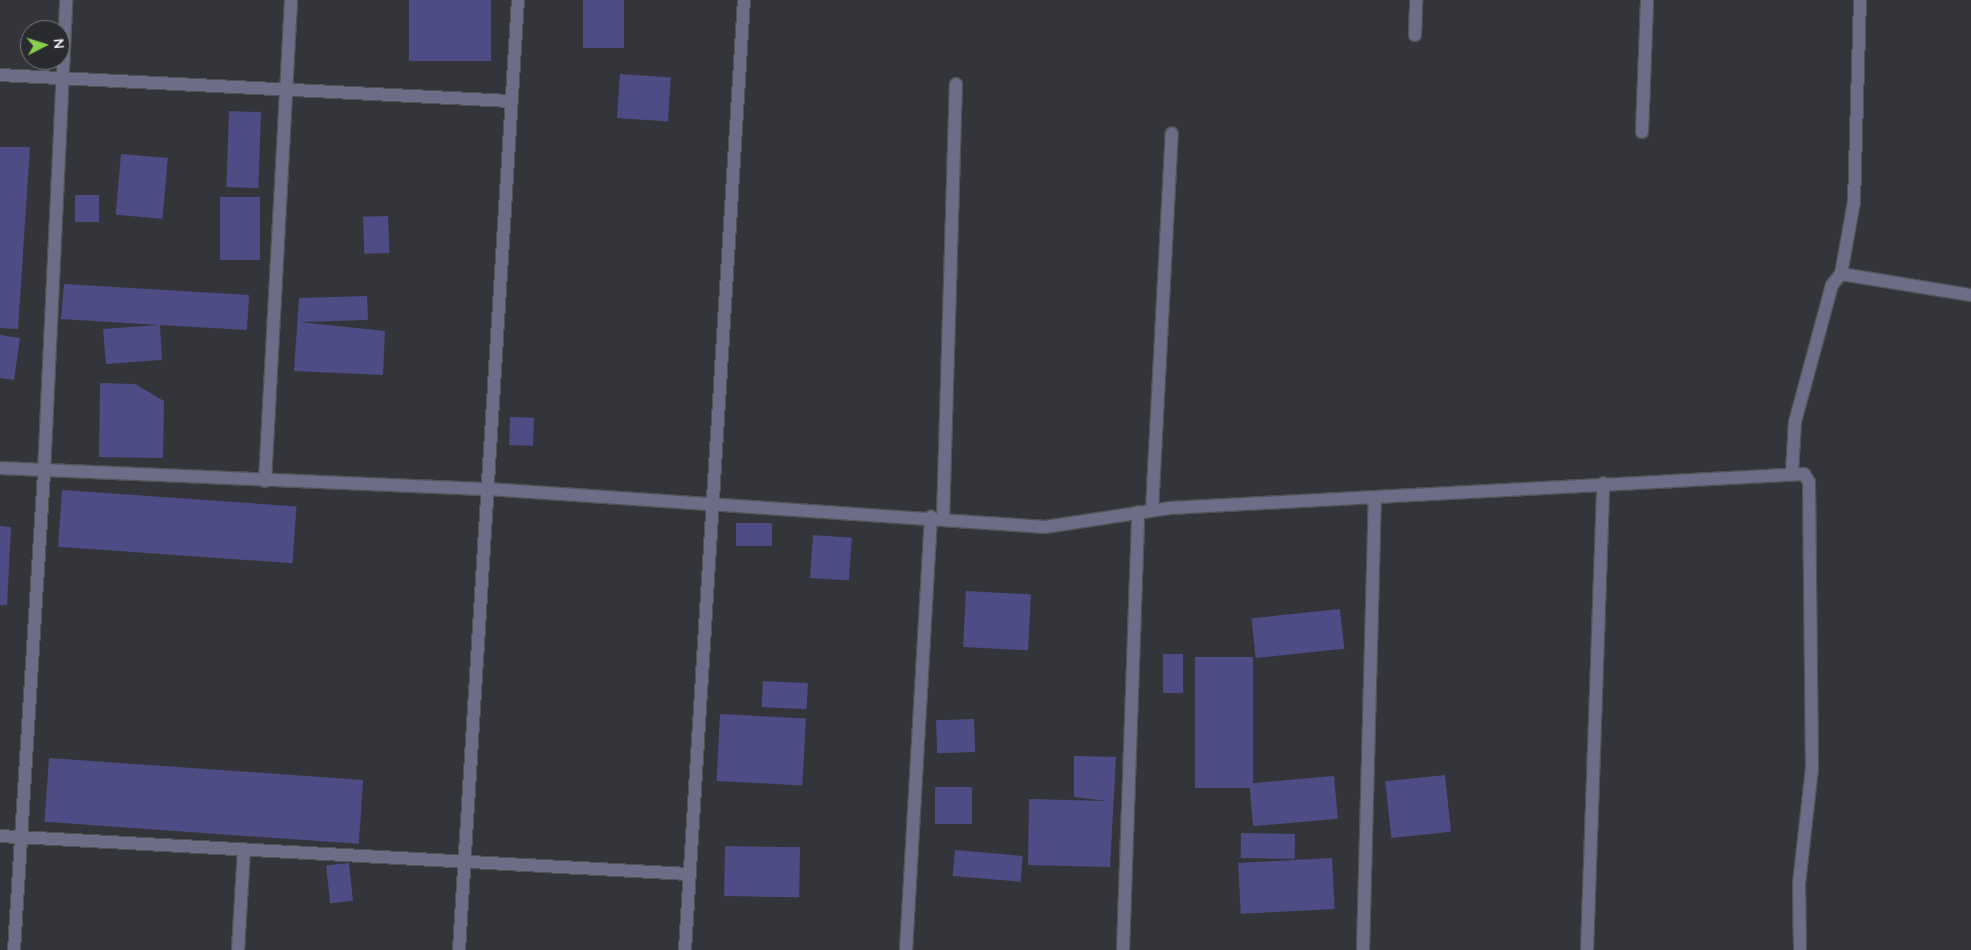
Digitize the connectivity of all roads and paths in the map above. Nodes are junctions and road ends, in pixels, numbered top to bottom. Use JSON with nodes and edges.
{"nodes":[{"id":1,"x":66,"y":0,"type":"edge"},
{"id":2,"x":291,"y":0,"type":"edge"},
{"id":3,"x":518,"y":0,"type":"edge"},
{"id":4,"x":744,"y":0,"type":"edge"},
{"id":5,"x":1416,"y":0,"type":"edge"},
{"id":6,"x":1647,"y":0,"type":"edge"},
{"id":7,"x":1860,"y":0,"type":"edge"},
{"id":8,"x":1415,"y":35,"type":"dead end"},
{"id":9,"x":0,"y":75,"type":"edge"},
{"id":10,"x":60,"y":77,"type":"junction"},
{"id":11,"x":956,"y":84,"type":"dead end"},
{"id":12,"x":287,"y":91,"type":"junction"},
{"id":13,"x":509,"y":101,"type":"junction"},
{"id":14,"x":1642,"y":132,"type":"dead end"},
{"id":15,"x":1172,"y":134,"type":"dead end"},
{"id":16,"x":1841,"y":274,"type":"junction"},
{"id":17,"x":1971,"y":295,"type":"edge"},
{"id":18,"x":0,"y":468,"type":"edge"},
{"id":19,"x":44,"y":472,"type":"junction"},
{"id":20,"x":1792,"y":472,"type":"junction"},
{"id":21,"x":265,"y":481,"type":"junction"},
{"id":22,"x":1603,"y":483,"type":"junction"},
{"id":23,"x":488,"y":489,"type":"junction"},
{"id":24,"x":1375,"y":497,"type":"junction"},
{"id":25,"x":713,"y":505,"type":"junction"},
{"id":26,"x":1152,"y":510,"type":"junction"},
{"id":27,"x":1138,"y":512,"type":"junction"},
{"id":28,"x":937,"y":518,"type":"junction"},
{"id":29,"x":0,"y":836,"type":"edge"},
{"id":30,"x":18,"y":837,"type":"junction"},
{"id":31,"x":244,"y":849,"type":"junction"},
{"id":32,"x":465,"y":860,"type":"junction"},
{"id":33,"x":689,"y":874,"type":"junction"},
{"id":34,"x":14,"y":950,"type":"edge"},
{"id":35,"x":238,"y":950,"type":"edge"},
{"id":36,"x":458,"y":950,"type":"edge"},
{"id":37,"x":685,"y":950,"type":"edge"},
{"id":38,"x":906,"y":950,"type":"edge"},
{"id":39,"x":1123,"y":950,"type":"edge"},
{"id":40,"x":1363,"y":950,"type":"edge"},
{"id":41,"x":1586,"y":950,"type":"edge"},
{"id":42,"x":1800,"y":950,"type":"edge"}],
"edges":[{"from":1,"to":10,"type":"street"},
{"from":2,"to":12,"type":"street"},
{"from":3,"to":13,"type":"street"},
{"from":4,"to":25,"type":"street"},
{"from":5,"to":8,"type":"street"},
{"from":6,"to":14,"type":"street"},
{"from":7,"to":16,"type":"street"},
{"from":9,"to":10,"type":"street"},
{"from":10,"to":12,"type":"street"},
{"from":10,"to":19,"type":"street"},
{"from":11,"to":28,"type":"street"},
{"from":12,"to":13,"type":"street"},
{"from":12,"to":21,"type":"street"},
{"from":13,"to":23,"type":"street"},
{"from":15,"to":26,"type":"street"},
{"from":16,"to":17,"type":"street"},
{"from":16,"to":20,"type":"street"},
{"from":18,"to":19,"type":"street"},
{"from":19,"to":21,"type":"street"},
{"from":19,"to":30,"type":"street"},
{"from":20,"to":22,"type":"street"},
{"from":20,"to":42,"type":"street"},
{"from":21,"to":23,"type":"street"},
{"from":22,"to":24,"type":"street"},
{"from":22,"to":41,"type":"street"},
{"from":23,"to":25,"type":"street"},
{"from":23,"to":32,"type":"street"},
{"from":24,"to":26,"type":"street"},
{"from":24,"to":40,"type":"street"},
{"from":25,"to":28,"type":"street"},
{"from":25,"to":33,"type":"street"},
{"from":26,"to":27,"type":"street"},
{"from":27,"to":28,"type":"street"},
{"from":27,"to":39,"type":"street"},
{"from":28,"to":38,"type":"street"},
{"from":29,"to":30,"type":"street"},
{"from":30,"to":31,"type":"street"},
{"from":30,"to":34,"type":"street"},
{"from":31,"to":32,"type":"street"},
{"from":31,"to":35,"type":"street"},
{"from":32,"to":33,"type":"street"},
{"from":32,"to":36,"type":"street"},
{"from":33,"to":37,"type":"street"}]}
